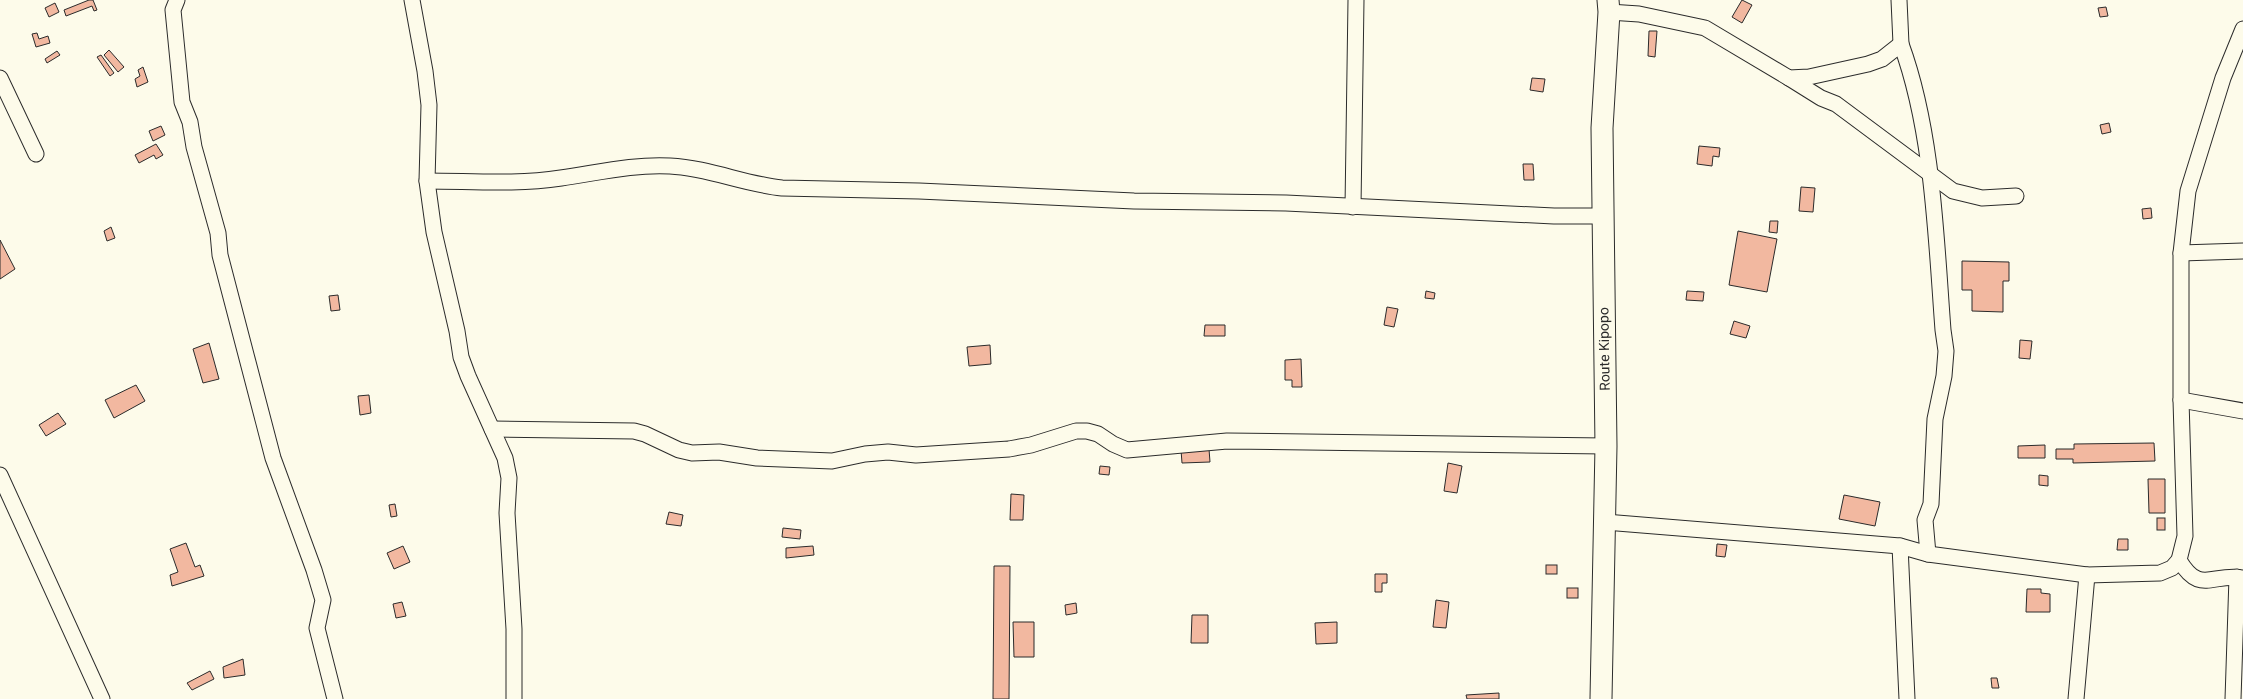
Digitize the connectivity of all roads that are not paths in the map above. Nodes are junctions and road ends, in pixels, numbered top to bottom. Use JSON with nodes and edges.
{"nodes":[{"id":1,"x":412,"y":0,"type":"edge"},
{"id":2,"x":1356,"y":0,"type":"edge"},
{"id":3,"x":1899,"y":0,"type":"edge"},
{"id":4,"x":176,"y":1,"type":"edge"},
{"id":5,"x":1608,"y":6,"type":"edge"},
{"id":6,"x":2243,"y":29,"type":"edge"},
{"id":7,"x":1901,"y":44,"type":"junction"},
{"id":8,"x":0,"y":78,"type":"edge"},
{"id":9,"x":1789,"y":78,"type":"junction"},
{"id":10,"x":36,"y":154,"type":"dead end"},
{"id":11,"x":1929,"y":172,"type":"junction"},
{"id":12,"x":427,"y":182,"type":"junction"},
{"id":13,"x":2016,"y":196,"type":"dead end"},
{"id":14,"x":1353,"y":207,"type":"junction"},
{"id":15,"x":1603,"y":216,"type":"junction"},
{"id":16,"x":2243,"y":251,"type":"edge"},
{"id":17,"x":2181,"y":253,"type":"junction"},
{"id":18,"x":2180,"y":400,"type":"junction"},
{"id":19,"x":2243,"y":411,"type":"edge"},
{"id":20,"x":492,"y":429,"type":"junction"},
{"id":21,"x":1606,"y":446,"type":"junction"},
{"id":22,"x":2,"y":484,"type":"edge"},
{"id":23,"x":1605,"y":522,"type":"junction"},
{"id":24,"x":1900,"y":546,"type":"junction"},
{"id":25,"x":1928,"y":554,"type":"junction"},
{"id":26,"x":2179,"y":560,"type":"junction"},
{"id":27,"x":2087,"y":575,"type":"junction"},
{"id":28,"x":2240,"y":578,"type":"edge"},
{"id":29,"x":102,"y":699,"type":"edge"},
{"id":30,"x":335,"y":699,"type":"edge"},
{"id":31,"x":514,"y":699,"type":"edge"},
{"id":32,"x":1601,"y":699,"type":"edge"},
{"id":33,"x":1907,"y":699,"type":"edge"},
{"id":34,"x":2076,"y":699,"type":"edge"},
{"id":35,"x":2233,"y":699,"type":"edge"}],
"edges":[{"from":1,"to":12,"type":"street"},
{"from":2,"to":14,"type":"street"},
{"from":3,"to":7,"type":"street"},
{"from":4,"to":30,"type":"street"},
{"from":5,"to":9,"type":"street"},
{"from":5,"to":15,"type":"main road","name":"Route Kipopo"},
{"from":6,"to":17,"type":"street"},
{"from":7,"to":9,"type":"street"},
{"from":7,"to":11,"type":"street"},
{"from":8,"to":10,"type":"street"},
{"from":9,"to":11,"type":"street"},
{"from":11,"to":13,"type":"street"},
{"from":11,"to":25,"type":"street"},
{"from":12,"to":14,"type":"street"},
{"from":12,"to":20,"type":"street"},
{"from":14,"to":15,"type":"street"},
{"from":15,"to":21,"type":"main road","name":"Route Kipopo"},
{"from":16,"to":17,"type":"street"},
{"from":17,"to":18,"type":"street"},
{"from":18,"to":19,"type":"street"},
{"from":18,"to":26,"type":"street"},
{"from":20,"to":21,"type":"street"},
{"from":20,"to":31,"type":"street"},
{"from":21,"to":23,"type":"main road","name":"Route Kipopo"},
{"from":22,"to":29,"type":"street"},
{"from":23,"to":24,"type":"street"},
{"from":23,"to":32,"type":"main road","name":"Route Kipopo"},
{"from":24,"to":25,"type":"street"},
{"from":24,"to":33,"type":"street"},
{"from":25,"to":27,"type":"street"},
{"from":26,"to":27,"type":"street"},
{"from":26,"to":28,"type":"street"},
{"from":27,"to":34,"type":"street"},
{"from":28,"to":35,"type":"street"}]}
